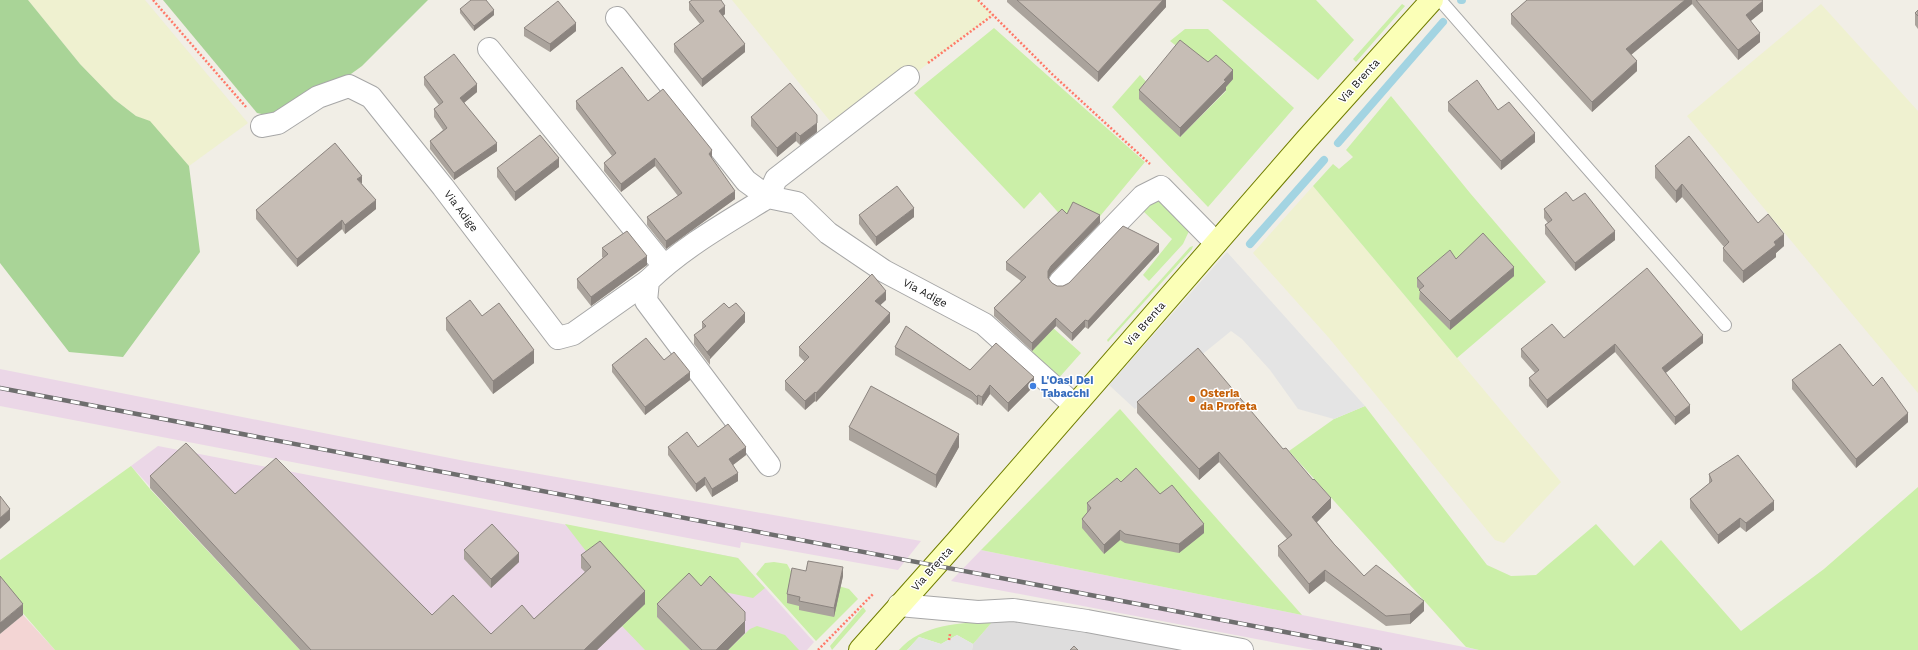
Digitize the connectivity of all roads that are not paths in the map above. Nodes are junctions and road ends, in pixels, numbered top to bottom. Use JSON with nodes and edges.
{"nodes":[{"id":1,"x":1434,"y":0,"type":"edge"},
{"id":2,"x":617,"y":18,"type":"dead end"},
{"id":3,"x":489,"y":49,"type":"dead end"},
{"id":4,"x":908,"y":77,"type":"road end"},
{"id":5,"x":262,"y":126,"type":"road end"},
{"id":6,"x":768,"y":197,"type":"junction"},
{"id":7,"x":1216,"y":243,"type":"junction"},
{"id":8,"x":664,"y":266,"type":"junction"},
{"id":9,"x":648,"y":281,"type":"junction"},
{"id":10,"x":1060,"y":282,"type":"dead end"},
{"id":11,"x":1725,"y":325,"type":"dead end"},
{"id":12,"x":1074,"y":405,"type":"junction"},
{"id":13,"x":769,"y":465,"type":"dead end"},
{"id":14,"x":899,"y":605,"type":"junction"},
{"id":15,"x":860,"y":650,"type":"edge"},
{"id":16,"x":1242,"y":650,"type":"edge"}],
"edges":[{"from":1,"to":7,"type":"street","name":"Via Brenta"},
{"from":1,"to":11,"type":"lane"},
{"from":2,"to":6,"type":"street","name":"Via Adige"},
{"from":3,"to":8,"type":"street"},
{"from":4,"to":6,"type":"street"},
{"from":5,"to":9,"type":"street","name":"Via Adige"},
{"from":6,"to":8,"type":"street","name":"Via Adige"},
{"from":6,"to":12,"type":"street","name":"Via Adige"},
{"from":7,"to":10,"type":"street"},
{"from":7,"to":12,"type":"street","name":"Via Brenta"},
{"from":8,"to":9,"type":"street","name":"Via Adige"},
{"from":9,"to":13,"type":"street"},
{"from":12,"to":14,"type":"street","name":"Via Brenta"},
{"from":14,"to":15,"type":"street","name":"Via Brenta"},
{"from":14,"to":16,"type":"street"}]}
